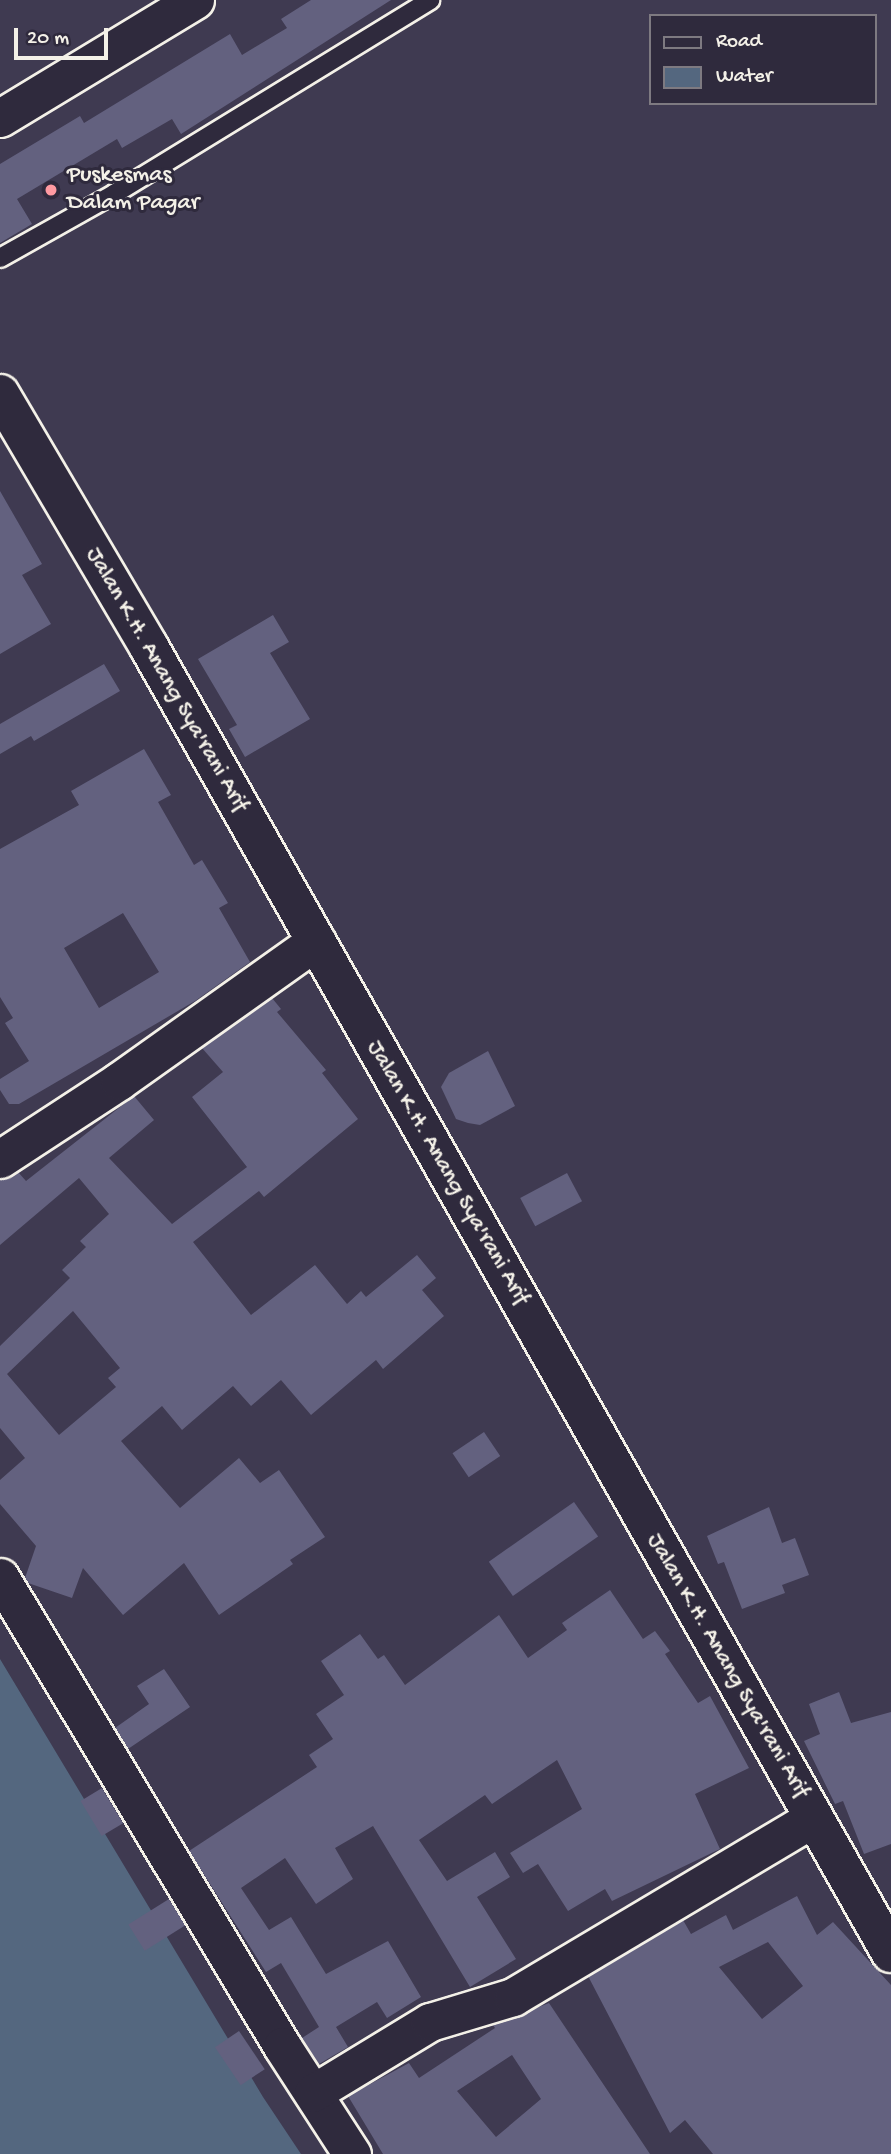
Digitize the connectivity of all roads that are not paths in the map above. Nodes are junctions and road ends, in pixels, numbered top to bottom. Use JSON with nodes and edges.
{"nodes":[{"id":1,"x":195,"y":0,"type":"edge"},
{"id":2,"x":430,"y":0,"type":"edge"},
{"id":3,"x":0,"y":118,"type":"edge"},
{"id":4,"x":0,"y":258,"type":"edge"},
{"id":5,"x":0,"y":394,"type":"edge"},
{"id":6,"x":316,"y":941,"type":"junction"},
{"id":7,"x":0,"y":1159,"type":"edge"},
{"id":8,"x":0,"y":1577,"type":"edge"},
{"id":9,"x":813,"y":1818,"type":"junction"},
{"id":10,"x":891,"y":1953,"type":"edge"},
{"id":11,"x":313,"y":2093,"type":"junction"},
{"id":12,"x":352,"y":2154,"type":"edge"}],
"edges":[{"from":1,"to":3,"type":"street"},
{"from":2,"to":4,"type":"lane"},
{"from":5,"to":6,"type":"street","name":"Jalan K.H. Anang Sya'rani Arif"},
{"from":6,"to":7,"type":"street"},
{"from":6,"to":9,"type":"street","name":"Jalan K.H. Anang Sya'rani Arif"},
{"from":8,"to":11,"type":"street"},
{"from":9,"to":10,"type":"street","name":"Jalan K.H. Anang Sya'rani Arif"},
{"from":9,"to":11,"type":"street"},
{"from":11,"to":12,"type":"street"}]}
